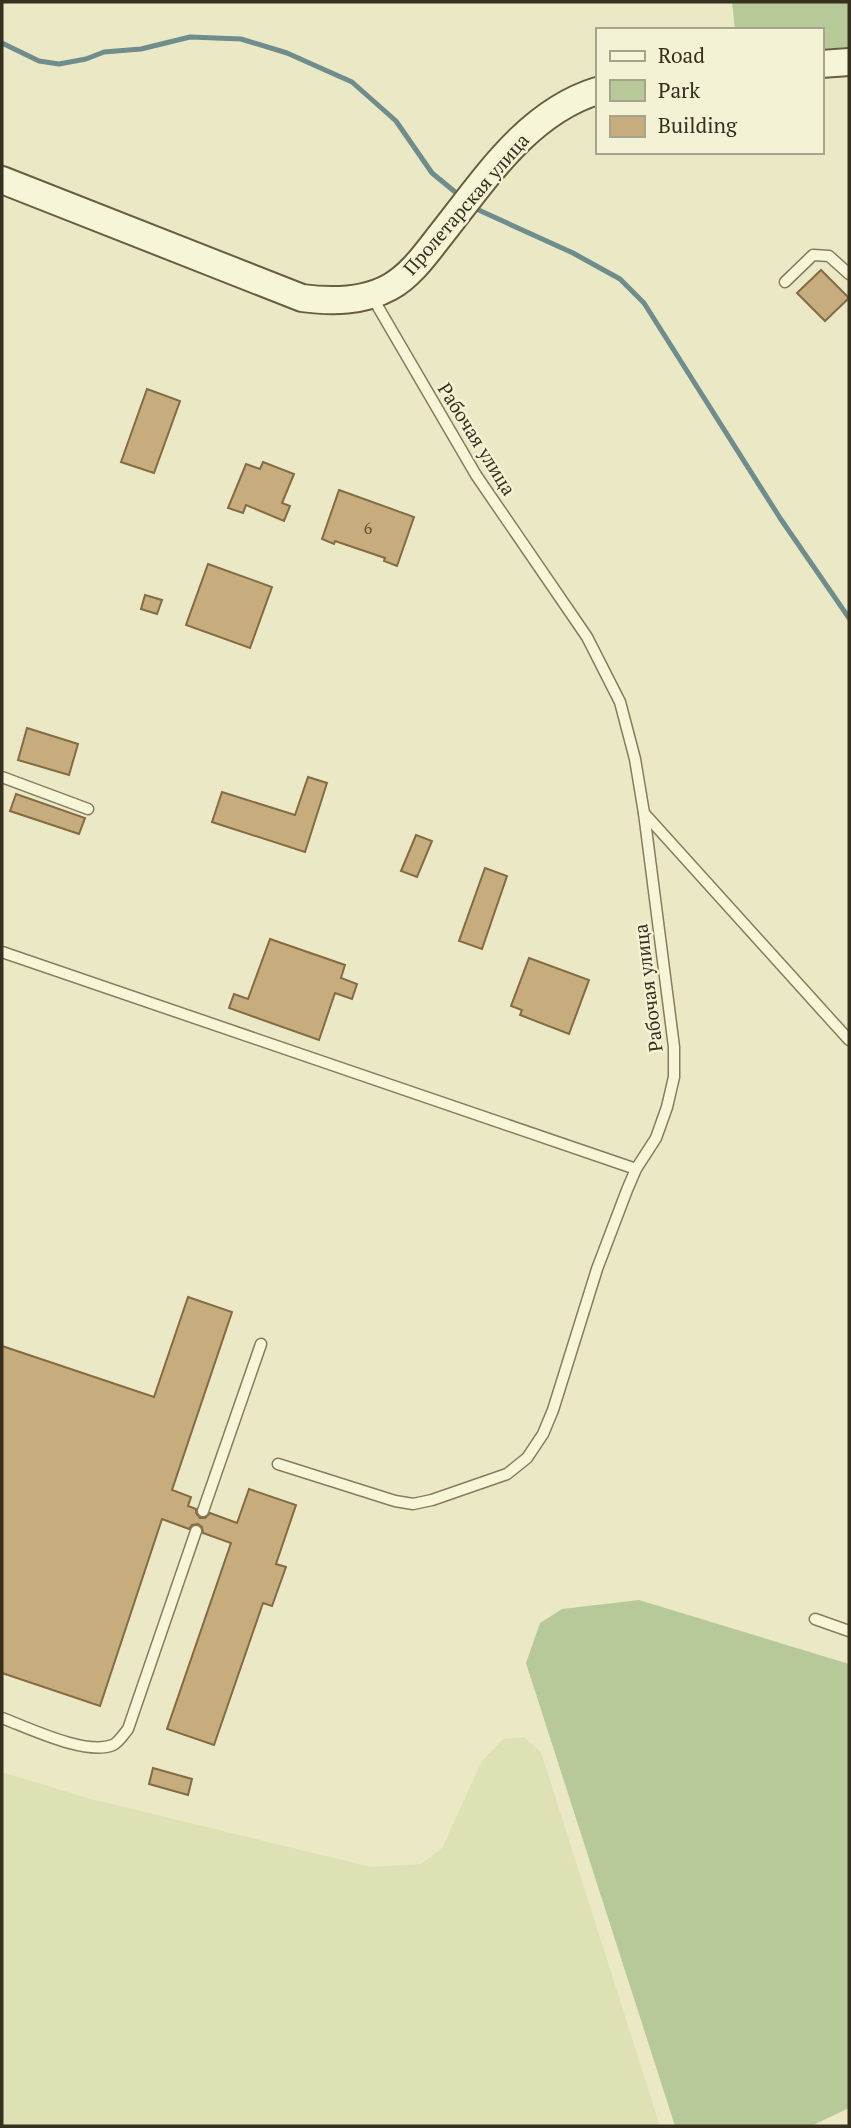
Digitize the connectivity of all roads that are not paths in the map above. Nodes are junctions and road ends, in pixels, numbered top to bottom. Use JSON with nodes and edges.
{"nodes":[{"id":1,"x":849,"y":62,"type":"edge"},
{"id":2,"x":823,"y":64,"type":"edge"},
{"id":3,"x":596,"y":91,"type":"edge"},
{"id":4,"x":2,"y":180,"type":"edge"},
{"id":5,"x":849,"y":274,"type":"edge"},
{"id":6,"x":785,"y":282,"type":"dead end"},
{"id":7,"x":371,"y":295,"type":"junction"},
{"id":8,"x":2,"y":777,"type":"edge"},
{"id":9,"x":88,"y":809,"type":"dead end"},
{"id":10,"x":644,"y":813,"type":"junction"},
{"id":11,"x":2,"y":952,"type":"edge"},
{"id":12,"x":849,"y":1040,"type":"edge"},
{"id":13,"x":636,"y":1169,"type":"junction"},
{"id":14,"x":261,"y":1344,"type":"dead end"},
{"id":15,"x":278,"y":1464,"type":"dead end"},
{"id":16,"x":203,"y":1511,"type":"dead end"},
{"id":17,"x":196,"y":1531,"type":"dead end"},
{"id":18,"x":815,"y":1619,"type":"dead end"},
{"id":19,"x":849,"y":1631,"type":"edge"},
{"id":20,"x":2,"y":1718,"type":"edge"}],
"edges":[{"from":1,"to":2,"type":"street"},
{"from":3,"to":7,"type":"street","name":"Пролетарская улица"},
{"from":4,"to":7,"type":"street"},
{"from":5,"to":6,"type":"lane"},
{"from":7,"to":10,"type":"lane","name":"Рабочая улица"},
{"from":8,"to":9,"type":"lane"},
{"from":10,"to":12,"type":"lane"},
{"from":10,"to":13,"type":"lane","name":"Рабочая улица"},
{"from":11,"to":13,"type":"lane"},
{"from":13,"to":15,"type":"lane","name":"Рабочая улица"},
{"from":14,"to":16,"type":"lane"},
{"from":17,"to":20,"type":"lane"},
{"from":18,"to":19,"type":"lane"}]}
